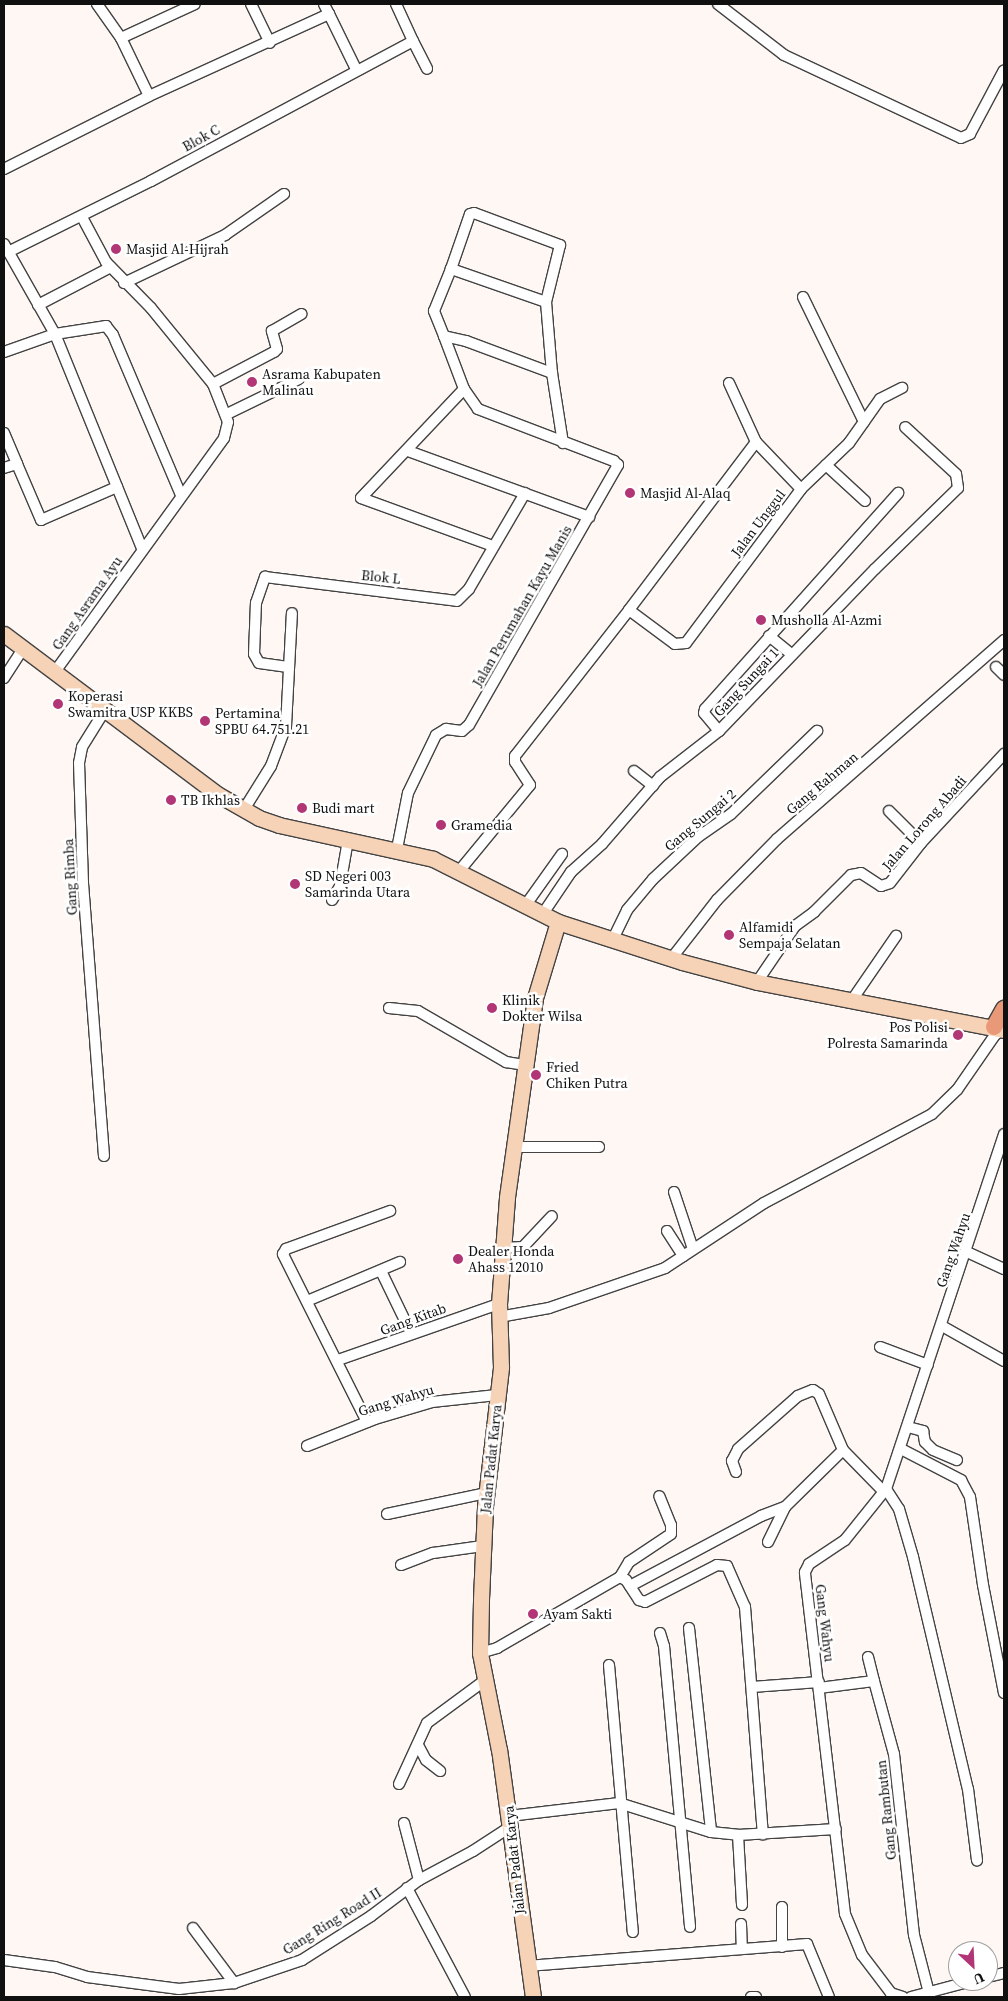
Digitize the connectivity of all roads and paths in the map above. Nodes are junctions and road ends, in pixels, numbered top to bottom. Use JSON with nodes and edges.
{"nodes":[{"id":1,"x":97,"y":4,"type":"edge"},
{"id":2,"x":195,"y":4,"type":"edge"},
{"id":3,"x":251,"y":4,"type":"edge"},
{"id":4,"x":324,"y":4,"type":"edge"},
{"id":5,"x":396,"y":4,"type":"edge"},
{"id":6,"x":718,"y":4,"type":"edge"},
{"id":7,"x":329,"y":14,"type":"junction"},
{"id":8,"x":121,"y":38,"type":"junction"},
{"id":9,"x":270,"y":43,"type":"junction"},
{"id":10,"x":409,"y":43,"type":"junction"},
{"id":11,"x":356,"y":69,"type":"junction"},
{"id":12,"x":427,"y":69,"type":"dead end"},
{"id":13,"x":1004,"y":70,"type":"edge"},
{"id":14,"x":149,"y":96,"type":"junction"},
{"id":15,"x":4,"y":169,"type":"edge"},
{"id":16,"x":284,"y":194,"type":"dead end"},
{"id":17,"x":82,"y":217,"type":"junction"},
{"id":18,"x":6,"y":248,"type":"edge"},
{"id":19,"x":111,"y":268,"type":"junction"},
{"id":20,"x":451,"y":269,"type":"junction"},
{"id":21,"x":124,"y":283,"type":"junction"},
{"id":22,"x":803,"y":297,"type":"dead end"},
{"id":23,"x":546,"y":302,"type":"junction"},
{"id":24,"x":38,"y":305,"type":"junction"},
{"id":25,"x":302,"y":314,"type":"dead end"},
{"id":26,"x":55,"y":334,"type":"junction"},
{"id":27,"x":444,"y":336,"type":"junction"},
{"id":28,"x":4,"y":352,"type":"edge"},
{"id":29,"x":552,"y":373,"type":"junction"},
{"id":30,"x":298,"y":379,"type":"dead end"},
{"id":31,"x":729,"y":383,"type":"dead end"},
{"id":32,"x":213,"y":384,"type":"junction"},
{"id":33,"x":902,"y":388,"type":"dead end"},
{"id":34,"x":464,"y":389,"type":"junction"},
{"id":35,"x":227,"y":414,"type":"junction"},
{"id":36,"x":864,"y":422,"type":"junction"},
{"id":37,"x":905,"y":427,"type":"dead end"},
{"id":38,"x":4,"y":433,"type":"edge"},
{"id":39,"x":756,"y":442,"type":"junction"},
{"id":40,"x":563,"y":443,"type":"junction"},
{"id":41,"x":408,"y":451,"type":"junction"},
{"id":42,"x":17,"y":464,"type":"junction"},
{"id":43,"x":826,"y":464,"type":"junction"},
{"id":44,"x":4,"y":468,"type":"edge"},
{"id":45,"x":117,"y":487,"type":"junction"},
{"id":46,"x":801,"y":489,"type":"junction"},
{"id":47,"x":526,"y":493,"type":"junction"},
{"id":48,"x":898,"y":493,"type":"dead end"},
{"id":49,"x":181,"y":495,"type":"junction"},
{"id":50,"x":865,"y":501,"type":"dead end"},
{"id":51,"x":589,"y":517,"type":"junction"},
{"id":52,"x":493,"y":546,"type":"junction"},
{"id":53,"x":142,"y":548,"type":"junction"},
{"id":54,"x":629,"y":610,"type":"junction"},
{"id":55,"x":292,"y":613,"type":"dead end"},
{"id":56,"x":4,"y":634,"type":"edge"},
{"id":57,"x":769,"y":636,"type":"junction"},
{"id":58,"x":1004,"y":640,"type":"edge"},
{"id":59,"x":23,"y":649,"type":"junction"},
{"id":60,"x":791,"y":654,"type":"junction"},
{"id":61,"x":288,"y":667,"type":"junction"},
{"id":62,"x":54,"y":673,"type":"junction"},
{"id":63,"x":4,"y":678,"type":"edge"},
{"id":64,"x":105,"y":710,"type":"junction"},
{"id":65,"x":719,"y":731,"type":"junction"},
{"id":66,"x":817,"y":731,"type":"dead end"},
{"id":67,"x":1004,"y":754,"type":"edge"},
{"id":68,"x":634,"y":771,"type":"dead end"},
{"id":69,"x":653,"y":786,"type":"junction"},
{"id":70,"x":243,"y":811,"type":"junction"},
{"id":71,"x":889,"y":811,"type":"dead end"},
{"id":72,"x":348,"y":840,"type":"junction"},
{"id":73,"x":921,"y":843,"type":"junction"},
{"id":74,"x":398,"y":849,"type":"junction"},
{"id":75,"x":562,"y":854,"type":"dead end"},
{"id":76,"x":460,"y":870,"type":"junction"},
{"id":77,"x":332,"y":900,"type":"dead end"},
{"id":78,"x":525,"y":906,"type":"junction"},
{"id":79,"x":542,"y":915,"type":"junction"},
{"id":80,"x":558,"y":922,"type":"junction"},
{"id":81,"x":896,"y":936,"type":"dead end"},
{"id":82,"x":613,"y":940,"type":"junction"},
{"id":83,"x":671,"y":959,"type":"junction"},
{"id":84,"x":756,"y":982,"type":"junction"},
{"id":85,"x":852,"y":1000,"type":"junction"},
{"id":86,"x":389,"y":1008,"type":"dead end"},
{"id":87,"x":1004,"y":1009,"type":"edge"},
{"id":88,"x":1000,"y":1030,"type":"edge"},
{"id":89,"x":524,"y":1065,"type":"junction"},
{"id":90,"x":1004,"y":1134,"type":"edge"},
{"id":91,"x":514,"y":1147,"type":"junction"},
{"id":92,"x":599,"y":1147,"type":"dead end"},
{"id":93,"x":104,"y":1156,"type":"dead end"},
{"id":94,"x":674,"y":1192,"type":"dead end"},
{"id":95,"x":390,"y":1211,"type":"dead end"},
{"id":96,"x":552,"y":1216,"type":"dead end"},
{"id":97,"x":667,"y":1231,"type":"dead end"},
{"id":98,"x":502,"y":1248,"type":"junction"},
{"id":99,"x":693,"y":1249,"type":"junction"},
{"id":100,"x":967,"y":1252,"type":"junction"},
{"id":101,"x":683,"y":1256,"type":"junction"},
{"id":102,"x":400,"y":1262,"type":"dead end"},
{"id":103,"x":1004,"y":1269,"type":"edge"},
{"id":104,"x":381,"y":1271,"type":"junction"},
{"id":105,"x":307,"y":1301,"type":"junction"},
{"id":106,"x":499,"y":1311,"type":"junction"},
{"id":107,"x":942,"y":1326,"type":"junction"},
{"id":108,"x":411,"y":1333,"type":"junction"},
{"id":109,"x":880,"y":1347,"type":"dead end"},
{"id":110,"x":338,"y":1360,"type":"junction"},
{"id":111,"x":1004,"y":1361,"type":"edge"},
{"id":112,"x":928,"y":1365,"type":"junction"},
{"id":113,"x":497,"y":1395,"type":"junction"},
{"id":114,"x":367,"y":1422,"type":"junction"},
{"id":115,"x":908,"y":1426,"type":"junction"},
{"id":116,"x":307,"y":1446,"type":"dead end"},
{"id":117,"x":901,"y":1449,"type":"junction"},
{"id":118,"x":843,"y":1450,"type":"junction"},
{"id":119,"x":957,"y":1460,"type":"dead end"},
{"id":120,"x":736,"y":1472,"type":"dead end"},
{"id":121,"x":885,"y":1490,"type":"junction"},
{"id":122,"x":487,"y":1493,"type":"junction"},
{"id":123,"x":659,"y":1496,"type":"dead end"},
{"id":124,"x":785,"y":1507,"type":"junction"},
{"id":125,"x":387,"y":1514,"type":"dead end"},
{"id":126,"x":768,"y":1542,"type":"dead end"},
{"id":127,"x":483,"y":1546,"type":"junction"},
{"id":128,"x":401,"y":1566,"type":"dead end"},
{"id":129,"x":620,"y":1577,"type":"junction"},
{"id":130,"x":630,"y":1586,"type":"junction"},
{"id":131,"x":689,"y":1628,"type":"dead end"},
{"id":132,"x":660,"y":1633,"type":"dead end"},
{"id":133,"x":480,"y":1653,"type":"junction"},
{"id":134,"x":868,"y":1657,"type":"dead end"},
{"id":135,"x":609,"y":1665,"type":"dead end"},
{"id":136,"x":484,"y":1681,"type":"junction"},
{"id":137,"x":874,"y":1682,"type":"junction"},
{"id":138,"x":819,"y":1685,"type":"junction"},
{"id":139,"x":752,"y":1686,"type":"junction"},
{"id":140,"x":1004,"y":1693,"type":"edge"},
{"id":141,"x":418,"y":1745,"type":"junction"},
{"id":142,"x":440,"y":1771,"type":"dead end"},
{"id":143,"x":399,"y":1784,"type":"dead end"},
{"id":144,"x":619,"y":1803,"type":"junction"},
{"id":145,"x":509,"y":1822,"type":"junction"},
{"id":146,"x":404,"y":1823,"type":"dead end"},
{"id":147,"x":680,"y":1823,"type":"junction"},
{"id":148,"x":836,"y":1829,"type":"junction"},
{"id":149,"x":712,"y":1832,"type":"junction"},
{"id":150,"x":763,"y":1834,"type":"junction"},
{"id":151,"x":738,"y":1835,"type":"junction"},
{"id":152,"x":977,"y":1860,"type":"dead end"},
{"id":153,"x":419,"y":1880,"type":"junction"},
{"id":154,"x":407,"y":1888,"type":"junction"},
{"id":155,"x":742,"y":1905,"type":"dead end"},
{"id":156,"x":782,"y":1907,"type":"dead end"},
{"id":157,"x":741,"y":1924,"type":"dead end"},
{"id":158,"x":690,"y":1927,"type":"dead end"},
{"id":159,"x":193,"y":1928,"type":"dead end"},
{"id":160,"x":632,"y":1932,"type":"dead end"},
{"id":161,"x":782,"y":1947,"type":"junction"},
{"id":162,"x":742,"y":1949,"type":"junction"},
{"id":163,"x":4,"y":1960,"type":"edge"},
{"id":164,"x":528,"y":1966,"type":"junction"},
{"id":165,"x":234,"y":1983,"type":"junction"},
{"id":166,"x":948,"y":1988,"type":"edge"},
{"id":167,"x":929,"y":1994,"type":"edge"},
{"id":168,"x":465,"y":1997,"type":"edge"},
{"id":169,"x":533,"y":1997,"type":"edge"},
{"id":170,"x":751,"y":1997,"type":"edge"},
{"id":171,"x":756,"y":1997,"type":"edge"},
{"id":172,"x":829,"y":1997,"type":"edge"},
{"id":173,"x":903,"y":1997,"type":"edge"},
{"id":174,"x":911,"y":1997,"type":"edge"}],
"edges":[{"from":1,"to":8,"type":"street"},
{"from":2,"to":8,"type":"street"},
{"from":3,"to":9,"type":"street"},
{"from":4,"to":7,"type":"street"},
{"from":5,"to":10,"type":"street"},
{"from":6,"to":13,"type":"street"},
{"from":7,"to":9,"type":"street"},
{"from":7,"to":11,"type":"street"},
{"from":8,"to":14,"type":"street"},
{"from":9,"to":14,"type":"street"},
{"from":10,"to":11,"type":"street","name":"Blok C"},
{"from":10,"to":12,"type":"street"},
{"from":11,"to":17,"type":"street","name":"Blok C"},
{"from":14,"to":15,"type":"street"},
{"from":16,"to":21,"type":"street"},
{"from":17,"to":18,"type":"street","name":"Blok C"},
{"from":17,"to":19,"type":"street"},
{"from":18,"to":24,"type":"street"},
{"from":19,"to":21,"type":"street"},
{"from":19,"to":24,"type":"street"},
{"from":20,"to":23,"type":"street"},
{"from":20,"to":23,"type":"street","name":"Jalan Perumahan Kayu Manis"},
{"from":20,"to":27,"type":"street","name":"Jalan Perumahan Kayu Manis"},
{"from":21,"to":32,"type":"street"},
{"from":22,"to":36,"type":"street"},
{"from":23,"to":29,"type":"street"},
{"from":24,"to":26,"type":"street"},
{"from":25,"to":32,"type":"street"},
{"from":26,"to":28,"type":"street"},
{"from":26,"to":45,"type":"street"},
{"from":26,"to":49,"type":"street"},
{"from":27,"to":29,"type":"street"},
{"from":27,"to":34,"type":"street","name":"Jalan Perumahan Kayu Manis"},
{"from":29,"to":40,"type":"street"},
{"from":30,"to":35,"type":"street"},
{"from":31,"to":39,"type":"street","name":"Jalan Unggul"},
{"from":32,"to":35,"type":"street"},
{"from":33,"to":36,"type":"street"},
{"from":34,"to":40,"type":"street","name":"Jalan Perumahan Kayu Manis"},
{"from":34,"to":41,"type":"street"},
{"from":35,"to":49,"type":"street","name":"Gang Asrama Ayu"},
{"from":36,"to":43,"type":"street"},
{"from":37,"to":60,"type":"street","name":"Gang Sungai 1"},
{"from":38,"to":42,"type":"street"},
{"from":39,"to":46,"type":"street","name":"Jalan Unggul"},
{"from":39,"to":54,"type":"street"},
{"from":40,"to":51,"type":"street","name":"Jalan Perumahan Kayu Manis"},
{"from":41,"to":47,"type":"street"},
{"from":41,"to":52,"type":"street"},
{"from":42,"to":44,"type":"street"},
{"from":42,"to":45,"type":"street"},
{"from":43,"to":46,"type":"street"},
{"from":43,"to":50,"type":"street"},
{"from":45,"to":53,"type":"street"},
{"from":46,"to":54,"type":"street","name":"Jalan Unggul"},
{"from":47,"to":51,"type":"street"},
{"from":47,"to":52,"type":"street"},
{"from":48,"to":57,"type":"street"},
{"from":49,"to":53,"type":"street","name":"Gang Asrama Ayu"},
{"from":51,"to":74,"type":"street","name":"Jalan Perumahan Kayu Manis"},
{"from":52,"to":61,"type":"street","name":"Blok L"},
{"from":53,"to":62,"type":"street","name":"Gang Asrama Ayu"},
{"from":54,"to":76,"type":"street"},
{"from":55,"to":61,"type":"street"},
{"from":56,"to":59,"type":"main road"},
{"from":57,"to":60,"type":"street"},
{"from":57,"to":65,"type":"street"},
{"from":58,"to":83,"type":"street","name":"Gang Rahman"},
{"from":59,"to":62,"type":"main road"},
{"from":59,"to":63,"type":"street"},
{"from":60,"to":65,"type":"street","name":"Gang Sungai 1"},
{"from":61,"to":70,"type":"street"},
{"from":62,"to":64,"type":"main road"},
{"from":64,"to":70,"type":"main road"},
{"from":64,"to":93,"type":"street","name":"Gang Rimba"},
{"from":65,"to":69,"type":"street","name":"Gang Sungai 1"},
{"from":66,"to":82,"type":"street","name":"Gang Sungai 2"},
{"from":67,"to":73,"type":"street","name":"Jalan Lorong Abadi"},
{"from":68,"to":69,"type":"street"},
{"from":69,"to":79,"type":"street","name":"Gang Sungai 1"},
{"from":70,"to":72,"type":"main road"},
{"from":71,"to":73,"type":"street"},
{"from":72,"to":74,"type":"main road"},
{"from":72,"to":77,"type":"street"},
{"from":73,"to":84,"type":"street","name":"Jalan Lorong Abadi"},
{"from":74,"to":76,"type":"main road"},
{"from":75,"to":78,"type":"street"},
{"from":76,"to":78,"type":"main road"},
{"from":78,"to":79,"type":"main road"},
{"from":79,"to":80,"type":"main road"},
{"from":80,"to":82,"type":"main road"},
{"from":80,"to":89,"type":"main road","name":"Jalan Padat Karya"},
{"from":81,"to":85,"type":"street"},
{"from":82,"to":83,"type":"main road"},
{"from":83,"to":84,"type":"main road"},
{"from":84,"to":85,"type":"main road"},
{"from":85,"to":88,"type":"main road"},
{"from":86,"to":89,"type":"street"},
{"from":87,"to":88,"type":"main road"},
{"from":88,"to":99,"type":"street","name":"Gang Kitab"},
{"from":89,"to":91,"type":"main road","name":"Jalan Padat Karya"},
{"from":90,"to":100,"type":"street","name":"Gang Wahyu"},
{"from":91,"to":92,"type":"street"},
{"from":91,"to":98,"type":"main road","name":"Jalan Padat Karya"},
{"from":94,"to":99,"type":"street"},
{"from":95,"to":105,"type":"street"},
{"from":96,"to":98,"type":"street"},
{"from":97,"to":101,"type":"street"},
{"from":98,"to":106,"type":"main road","name":"Jalan Padat Karya"},
{"from":99,"to":101,"type":"street","name":"Gang Kitab"},
{"from":100,"to":103,"type":"street"},
{"from":100,"to":107,"type":"street","name":"Gang Wahyu"},
{"from":101,"to":106,"type":"street","name":"Gang Kitab"},
{"from":102,"to":104,"type":"street"},
{"from":104,"to":105,"type":"street"},
{"from":104,"to":108,"type":"street"},
{"from":105,"to":110,"type":"street"},
{"from":106,"to":108,"type":"street","name":"Gang Kitab"},
{"from":106,"to":113,"type":"main road","name":"Jalan Padat Karya"},
{"from":107,"to":111,"type":"street"},
{"from":107,"to":112,"type":"street","name":"Gang Wahyu"},
{"from":108,"to":110,"type":"street","name":"Gang Kitab"},
{"from":109,"to":112,"type":"street"},
{"from":110,"to":114,"type":"street"},
{"from":112,"to":115,"type":"street","name":"Gang Wahyu"},
{"from":113,"to":114,"type":"street","name":"Gang Wahyu"},
{"from":113,"to":122,"type":"main road","name":"Jalan Padat Karya"},
{"from":114,"to":116,"type":"street","name":"Gang Wahyu"},
{"from":115,"to":117,"type":"street","name":"Gang Wahyu"},
{"from":115,"to":119,"type":"street"},
{"from":117,"to":121,"type":"street","name":"Gang Wahyu"},
{"from":117,"to":140,"type":"street"},
{"from":118,"to":120,"type":"street"},
{"from":118,"to":121,"type":"street"},
{"from":118,"to":124,"type":"street"},
{"from":121,"to":138,"type":"street","name":"Gang Wahyu"},
{"from":121,"to":152,"type":"street"},
{"from":122,"to":125,"type":"street"},
{"from":122,"to":127,"type":"main road","name":"Jalan Padat Karya"},
{"from":123,"to":129,"type":"street"},
{"from":124,"to":126,"type":"street"},
{"from":124,"to":130,"type":"street"},
{"from":127,"to":128,"type":"street"},
{"from":127,"to":133,"type":"main road","name":"Jalan Padat Karya"},
{"from":129,"to":130,"type":"street"},
{"from":129,"to":133,"type":"street"},
{"from":130,"to":139,"type":"street"},
{"from":131,"to":149,"type":"street"},
{"from":132,"to":147,"type":"street"},
{"from":133,"to":136,"type":"main road","name":"Jalan Padat Karya"},
{"from":134,"to":137,"type":"street","name":"Gang Rambutan"},
{"from":135,"to":144,"type":"street"},
{"from":136,"to":141,"type":"street"},
{"from":136,"to":145,"type":"main road","name":"Jalan Padat Karya"},
{"from":137,"to":138,"type":"street"},
{"from":137,"to":167,"type":"street","name":"Gang Rambutan"},
{"from":138,"to":139,"type":"street"},
{"from":138,"to":148,"type":"street","name":"Gang Wahyu"},
{"from":139,"to":150,"type":"street"},
{"from":141,"to":142,"type":"street"},
{"from":141,"to":143,"type":"street"},
{"from":144,"to":145,"type":"street"},
{"from":144,"to":147,"type":"street"},
{"from":144,"to":160,"type":"street"},
{"from":145,"to":153,"type":"street","name":"Gang Ring Road II"},
{"from":145,"to":164,"type":"main road","name":"Jalan Padat Karya"},
{"from":146,"to":153,"type":"street"},
{"from":147,"to":149,"type":"street"},
{"from":147,"to":158,"type":"street"},
{"from":148,"to":150,"type":"street"},
{"from":148,"to":173,"type":"street","name":"Gang Wahyu"},
{"from":149,"to":151,"type":"street"},
{"from":150,"to":151,"type":"street"},
{"from":151,"to":155,"type":"street"},
{"from":153,"to":154,"type":"street","name":"Gang Ring Road II"},
{"from":154,"to":165,"type":"street","name":"Gang Ring Road II"},
{"from":154,"to":168,"type":"street"},
{"from":156,"to":161,"type":"street"},
{"from":157,"to":162,"type":"street"},
{"from":159,"to":165,"type":"street"},
{"from":161,"to":162,"type":"street"},
{"from":161,"to":172,"type":"street"},
{"from":162,"to":164,"type":"street"},
{"from":163,"to":165,"type":"street","name":"Gang Ring Road II"},
{"from":164,"to":169,"type":"main road","name":"Jalan Padat Karya"},
{"from":166,"to":167,"type":"street"},
{"from":167,"to":174,"type":"street"},
{"from":170,"to":171,"type":"street"}]}
